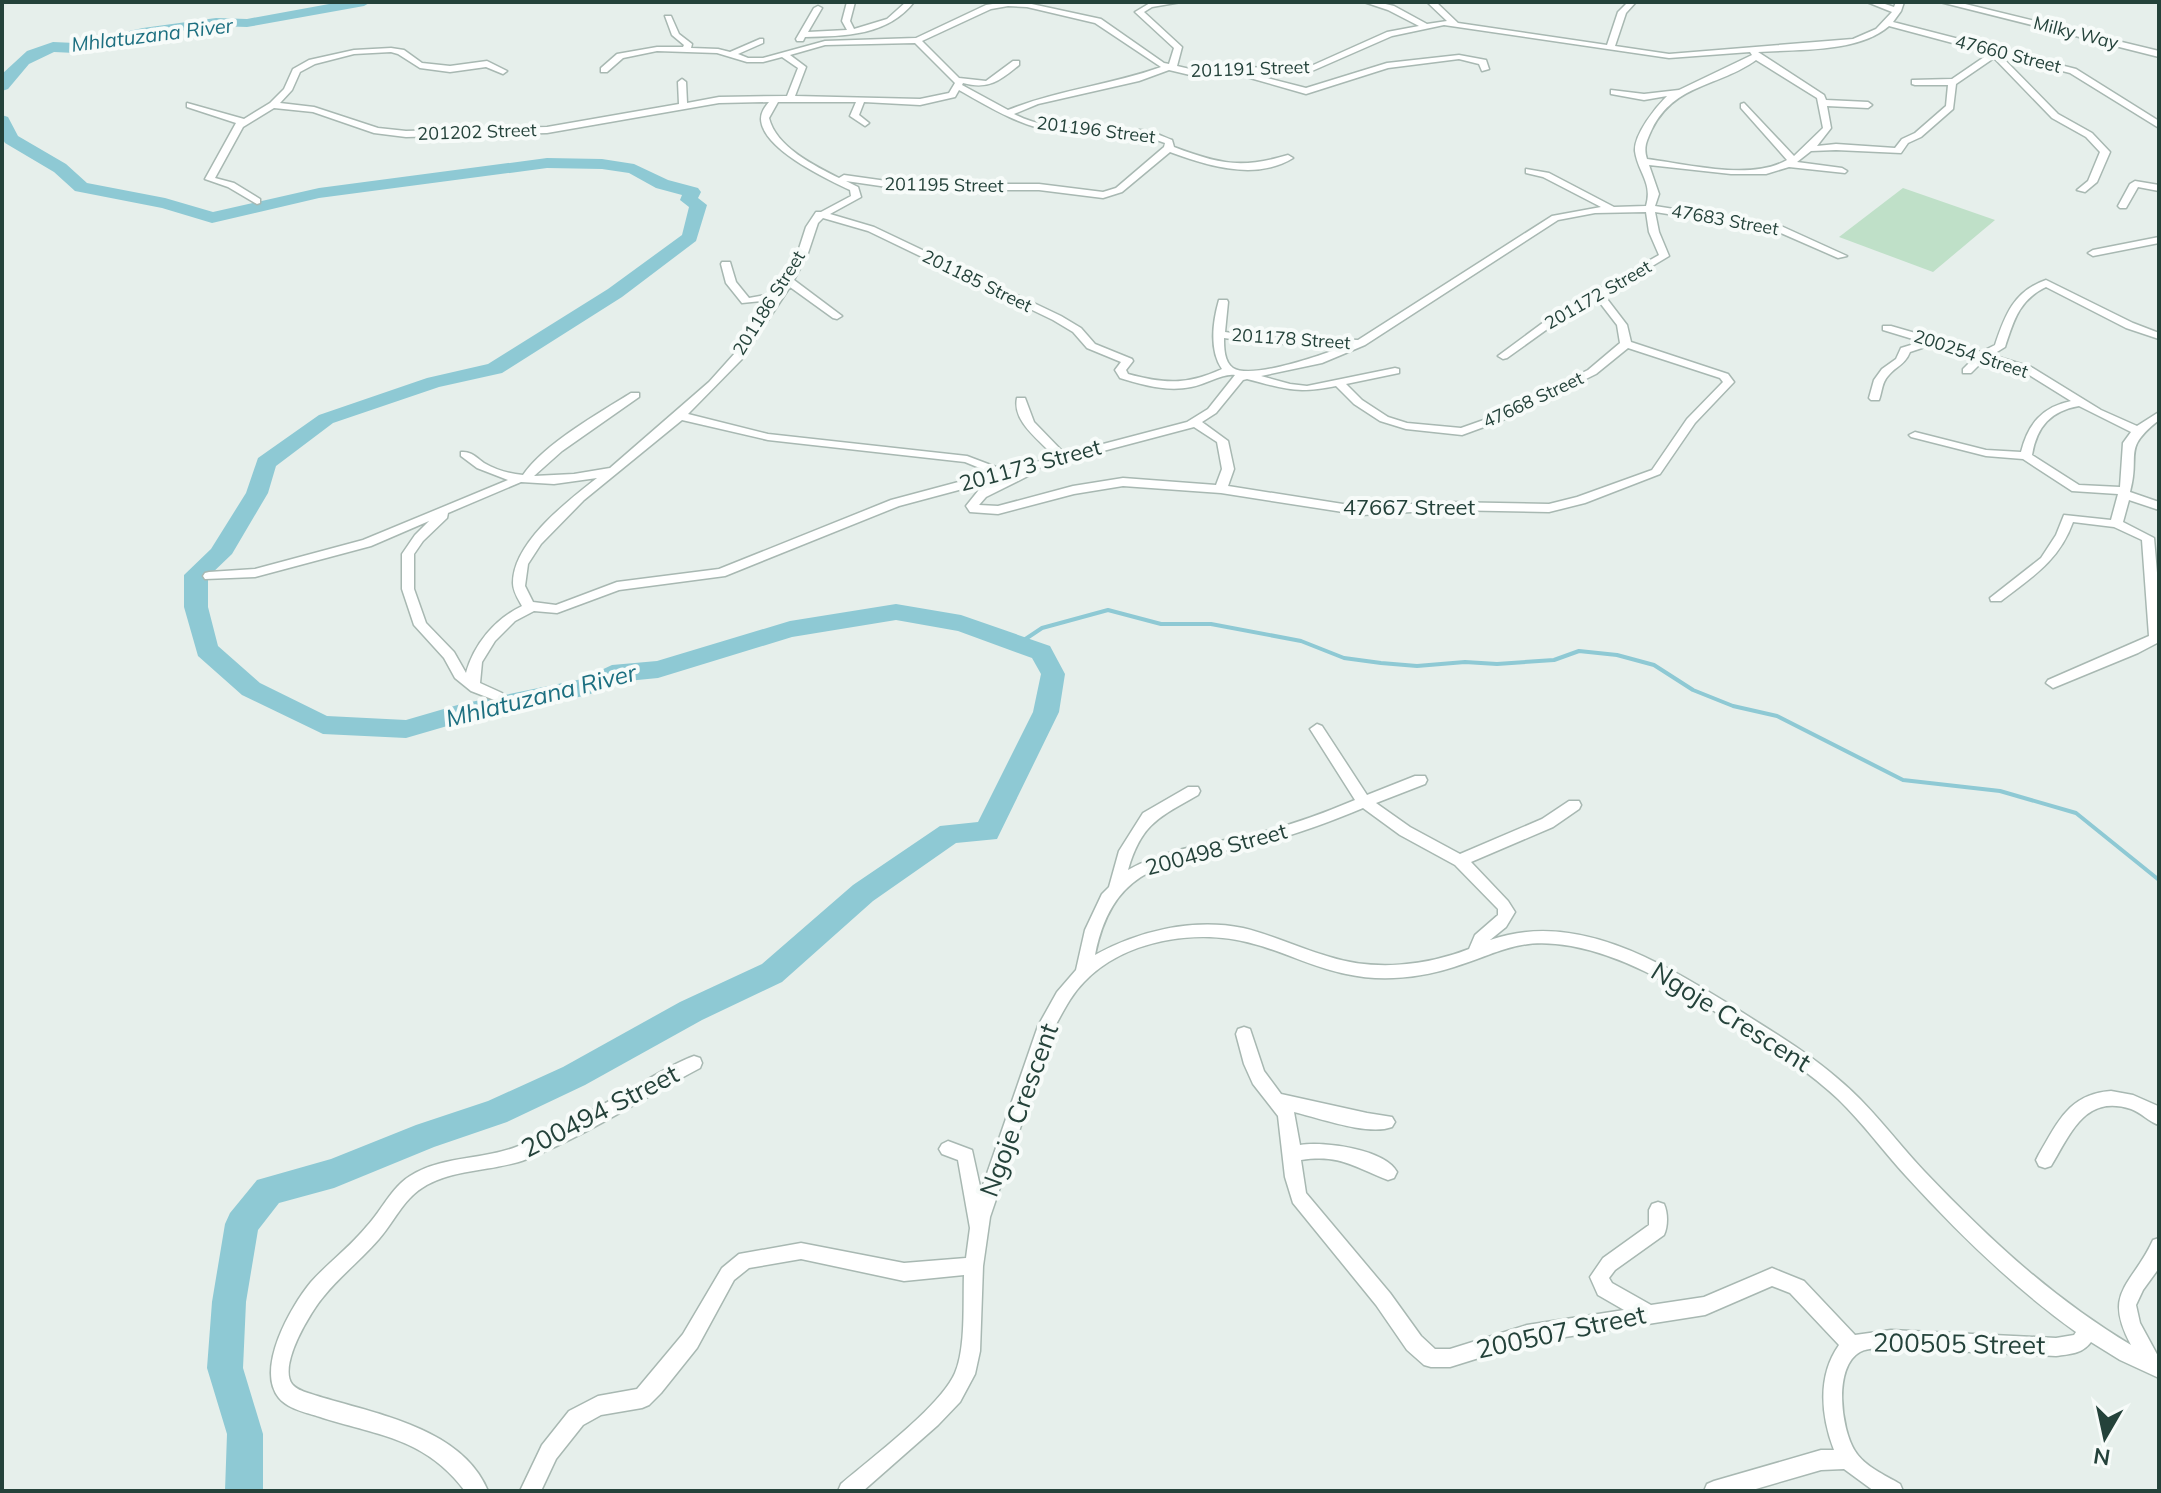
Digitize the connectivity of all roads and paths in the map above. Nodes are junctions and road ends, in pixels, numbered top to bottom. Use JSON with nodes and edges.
{"nodes":[{"id":1,"x":851,"y":2,"type":"edge"},
{"id":2,"x":910,"y":2,"type":"edge"},
{"id":3,"x":1059,"y":2,"type":"edge"},
{"id":4,"x":1177,"y":2,"type":"edge"},
{"id":5,"x":1368,"y":2,"type":"edge"},
{"id":6,"x":1431,"y":2,"type":"edge"},
{"id":7,"x":1632,"y":2,"type":"edge"},
{"id":8,"x":1871,"y":2,"type":"edge"},
{"id":9,"x":1945,"y":2,"type":"edge"},
{"id":10,"x":986,"y":4,"type":"edge"},
{"id":11,"x":1898,"y":6,"type":"edge"},
{"id":12,"x":818,"y":8,"type":"dead end"},
{"id":13,"x":1049,"y":9,"type":"junction"},
{"id":14,"x":668,"y":18,"type":"dead end"},
{"id":15,"x":1454,"y":23,"type":"junction"},
{"id":16,"x":1891,"y":24,"type":"junction"},
{"id":17,"x":1424,"y":25,"type":"junction"},
{"id":18,"x":852,"y":33,"type":"junction"},
{"id":19,"x":803,"y":35,"type":"junction"},
{"id":20,"x":917,"y":40,"type":"junction"},
{"id":21,"x":760,"y":41,"type":"dead end"},
{"id":22,"x":1611,"y":46,"type":"junction"},
{"id":23,"x":802,"y":47,"type":"junction"},
{"id":24,"x":687,"y":49,"type":"junction"},
{"id":25,"x":1991,"y":51,"type":"junction"},
{"id":26,"x":732,"y":54,"type":"junction"},
{"id":27,"x":1755,"y":54,"type":"junction"},
{"id":28,"x":2159,"y":54,"type":"edge"},
{"id":29,"x":785,"y":56,"type":"junction"},
{"id":30,"x":1016,"y":63,"type":"dead end"},
{"id":31,"x":1170,"y":69,"type":"junction"},
{"id":32,"x":1485,"y":69,"type":"dead end"},
{"id":33,"x":604,"y":70,"type":"dead end"},
{"id":34,"x":503,"y":71,"type":"dead end"},
{"id":35,"x":1225,"y":71,"type":"junction"},
{"id":36,"x":682,"y":82,"type":"dead end"},
{"id":37,"x":957,"y":82,"type":"junction"},
{"id":38,"x":1915,"y":82,"type":"dead end"},
{"id":39,"x":1952,"y":82,"type":"junction"},
{"id":40,"x":1685,"y":91,"type":"junction"},
{"id":41,"x":1614,"y":92,"type":"dead end"},
{"id":42,"x":790,"y":99,"type":"junction"},
{"id":43,"x":861,"y":99,"type":"junction"},
{"id":44,"x":774,"y":101,"type":"junction"},
{"id":45,"x":1824,"y":103,"type":"junction"},
{"id":46,"x":190,"y":105,"type":"dead end"},
{"id":47,"x":273,"y":105,"type":"junction"},
{"id":48,"x":1868,"y":105,"type":"dead end"},
{"id":49,"x":683,"y":106,"type":"junction"},
{"id":50,"x":1744,"y":106,"type":"dead end"},
{"id":51,"x":1006,"y":114,"type":"junction"},
{"id":52,"x":243,"y":121,"type":"junction"},
{"id":53,"x":865,"y":123,"type":"dead end"},
{"id":54,"x":2159,"y":125,"type":"edge"},
{"id":55,"x":1169,"y":148,"type":"junction"},
{"id":56,"x":1807,"y":149,"type":"junction"},
{"id":57,"x":1288,"y":158,"type":"dead end"},
{"id":58,"x":1642,"y":161,"type":"junction"},
{"id":59,"x":1791,"y":162,"type":"junction"},
{"id":60,"x":817,"y":171,"type":"junction"},
{"id":61,"x":1529,"y":171,"type":"dead end"},
{"id":62,"x":1842,"y":171,"type":"dead end"},
{"id":63,"x":2159,"y":188,"type":"edge"},
{"id":64,"x":1119,"y":190,"type":"joint"},
{"id":65,"x":2082,"y":190,"type":"dead end"},
{"id":66,"x":257,"y":201,"type":"dead end"},
{"id":67,"x":2123,"y":206,"type":"dead end"},
{"id":68,"x":1650,"y":208,"type":"junction"},
{"id":69,"x":1610,"y":209,"type":"junction"},
{"id":70,"x":819,"y":214,"type":"junction"},
{"id":71,"x":2159,"y":240,"type":"edge"},
{"id":72,"x":2093,"y":253,"type":"dead end"},
{"id":73,"x":1842,"y":256,"type":"dead end"},
{"id":74,"x":726,"y":264,"type":"dead end"},
{"id":75,"x":788,"y":281,"type":"junction"},
{"id":76,"x":778,"y":296,"type":"junction"},
{"id":77,"x":1600,"y":296,"type":"junction"},
{"id":78,"x":1223,"y":302,"type":"dead end"},
{"id":79,"x":837,"y":316,"type":"dead end"},
{"id":80,"x":1887,"y":328,"type":"dead end"},
{"id":81,"x":1220,"y":334,"type":"junction"},
{"id":82,"x":2159,"y":336,"type":"edge"},
{"id":83,"x":1922,"y":339,"type":"junction"},
{"id":84,"x":1361,"y":343,"type":"junction"},
{"id":85,"x":1626,"y":344,"type":"junction"},
{"id":86,"x":1503,"y":356,"type":"dead end"},
{"id":87,"x":1982,"y":356,"type":"junction"},
{"id":88,"x":1229,"y":370,"type":"junction"},
{"id":89,"x":1395,"y":371,"type":"dead end"},
{"id":90,"x":1967,"y":371,"type":"dead end"},
{"id":91,"x":1247,"y":374,"type":"junction"},
{"id":92,"x":1340,"y":384,"type":"junction"},
{"id":93,"x":635,"y":395,"type":"dead end"},
{"id":94,"x":1875,"y":398,"type":"dead end"},
{"id":95,"x":1021,"y":400,"type":"dead end"},
{"id":96,"x":2080,"y":402,"type":"junction"},
{"id":97,"x":677,"y":415,"type":"junction"},
{"id":98,"x":2158,"y":417,"type":"edge"},
{"id":99,"x":1195,"y":422,"type":"junction"},
{"id":100,"x":2138,"y":431,"type":"junction"},
{"id":101,"x":1915,"y":435,"type":"dead end"},
{"id":102,"x":465,"y":454,"type":"dead end"},
{"id":103,"x":1061,"y":456,"type":"junction"},
{"id":104,"x":2026,"y":456,"type":"junction"},
{"id":105,"x":1031,"y":464,"type":"junction"},
{"id":106,"x":616,"y":470,"type":"junction"},
{"id":107,"x":1001,"y":473,"type":"junction"},
{"id":108,"x":521,"y":480,"type":"junction"},
{"id":109,"x":1221,"y":489,"type":"junction"},
{"id":110,"x":2124,"y":492,"type":"junction"},
{"id":111,"x":456,"y":504,"type":"junction"},
{"id":112,"x":2159,"y":506,"type":"edge"},
{"id":113,"x":2116,"y":524,"type":"junction"},
{"id":114,"x":2154,"y":540,"type":"edge"},
{"id":115,"x":209,"y":576,"type":"dead end"},
{"id":116,"x":1996,"y":598,"type":"dead end"},
{"id":117,"x":532,"y":607,"type":"junction"},
{"id":118,"x":2053,"y":683,"type":"dead end"},
{"id":119,"x":476,"y":688,"type":"junction"},
{"id":120,"x":497,"y":696,"type":"dead end"},
{"id":121,"x":1317,"y":729,"type":"dead end"},
{"id":122,"x":1420,"y":780,"type":"dead end"},
{"id":123,"x":1193,"y":791,"type":"dead end"},
{"id":124,"x":1363,"y":801,"type":"junction"},
{"id":125,"x":1574,"y":805,"type":"dead end"},
{"id":126,"x":1460,"y":861,"type":"junction"},
{"id":127,"x":1116,"y":885,"type":"junction"},
{"id":128,"x":1476,"y":952,"type":"junction"},
{"id":129,"x":1083,"y":973,"type":"junction"},
{"id":130,"x":1244,"y":1034,"type":"dead end"},
{"id":131,"x":694,"y":1063,"type":"dead end"},
{"id":132,"x":1278,"y":1101,"type":"junction"},
{"id":133,"x":2159,"y":1118,"type":"edge"},
{"id":134,"x":1386,"y":1122,"type":"dead end"},
{"id":135,"x":948,"y":1149,"type":"dead end"},
{"id":136,"x":1293,"y":1154,"type":"junction"},
{"id":137,"x":2045,"y":1160,"type":"dead end"},
{"id":138,"x":1388,"y":1172,"type":"dead end"},
{"id":139,"x":1658,"y":1210,"type":"dead end"},
{"id":140,"x":979,"y":1229,"type":"junction"},
{"id":141,"x":2159,"y":1246,"type":"edge"},
{"id":142,"x":974,"y":1266,"type":"junction"},
{"id":143,"x":1647,"y":1313,"type":"junction"},
{"id":144,"x":2088,"y":1331,"type":"junction"},
{"id":145,"x":1852,"y":1345,"type":"junction"},
{"id":146,"x":2156,"y":1367,"type":"edge"},
{"id":147,"x":1849,"y":1459,"type":"junction"},
{"id":148,"x":478,"y":1491,"type":"edge"},
{"id":149,"x":530,"y":1491,"type":"edge"},
{"id":150,"x":848,"y":1491,"type":"edge"},
{"id":151,"x":1714,"y":1491,"type":"edge"},
{"id":152,"x":1893,"y":1491,"type":"edge"}],
"edges":[{"from":1,"to":18,"type":"street"},
{"from":2,"to":18,"type":"street"},
{"from":3,"to":13,"type":"street"},
{"from":4,"to":31,"type":"street"},
{"from":5,"to":17,"type":"street"},
{"from":6,"to":15,"type":"street"},
{"from":7,"to":22,"type":"street"},
{"from":8,"to":11,"type":"street"},
{"from":9,"to":28,"type":"street","name":"Milky Way"},
{"from":10,"to":13,"type":"street","name":"201191 Street"},
{"from":10,"to":20,"type":"street","name":"201191 Street"},
{"from":11,"to":16,"type":"street"},
{"from":12,"to":19,"type":"street"},
{"from":13,"to":31,"type":"street","name":"201191 Street"},
{"from":14,"to":24,"type":"street"},
{"from":15,"to":17,"type":"street","name":"201191 Street"},
{"from":15,"to":22,"type":"street","name":"201191 Street"},
{"from":16,"to":25,"type":"street","name":"47660 Street"},
{"from":16,"to":27,"type":"street","name":"201191 Street"},
{"from":17,"to":35,"type":"street","name":"201191 Street"},
{"from":18,"to":19,"type":"street"},
{"from":19,"to":23,"type":"street"},
{"from":20,"to":23,"type":"street","name":"201191 Street"},
{"from":20,"to":37,"type":"street"},
{"from":21,"to":26,"type":"street"},
{"from":22,"to":27,"type":"street","name":"201191 Street"},
{"from":23,"to":29,"type":"street","name":"201191 Street"},
{"from":24,"to":26,"type":"street","name":"201191 Street"},
{"from":24,"to":33,"type":"street","name":"201191 Street"},
{"from":25,"to":39,"type":"street"},
{"from":25,"to":54,"type":"street","name":"47660 Street"},
{"from":25,"to":65,"type":"street"},
{"from":26,"to":29,"type":"street","name":"201191 Street"},
{"from":27,"to":40,"type":"street","name":"201172 Street"},
{"from":27,"to":45,"type":"street"},
{"from":29,"to":42,"type":"street"},
{"from":30,"to":37,"type":"street"},
{"from":31,"to":35,"type":"street","name":"201191 Street"},
{"from":31,"to":51,"type":"street"},
{"from":32,"to":35,"type":"street"},
{"from":34,"to":47,"type":"street"},
{"from":36,"to":49,"type":"street"},
{"from":37,"to":43,"type":"street","name":"201202 Street"},
{"from":37,"to":51,"type":"street","name":"201196 Street"},
{"from":38,"to":39,"type":"street"},
{"from":39,"to":56,"type":"street"},
{"from":40,"to":41,"type":"street"},
{"from":40,"to":58,"type":"street","name":"201172 Street"},
{"from":42,"to":43,"type":"street","name":"201202 Street"},
{"from":42,"to":44,"type":"street","name":"201202 Street"},
{"from":43,"to":53,"type":"street"},
{"from":44,"to":49,"type":"street","name":"201202 Street"},
{"from":44,"to":60,"type":"street","name":"201195 Street"},
{"from":45,"to":48,"type":"street"},
{"from":45,"to":56,"type":"street"},
{"from":46,"to":52,"type":"street"},
{"from":47,"to":49,"type":"street","name":"201202 Street"},
{"from":47,"to":52,"type":"street"},
{"from":50,"to":59,"type":"street"},
{"from":51,"to":55,"type":"street","name":"201196 Street"},
{"from":52,"to":66,"type":"street"},
{"from":55,"to":57,"type":"street"},
{"from":55,"to":64,"type":"street","name":"201196 Street"},
{"from":56,"to":59,"type":"street"},
{"from":58,"to":59,"type":"street"},
{"from":58,"to":68,"type":"street","name":"201172 Street"},
{"from":59,"to":62,"type":"street"},
{"from":60,"to":64,"type":"street","name":"201195 Street"},
{"from":60,"to":70,"type":"street"},
{"from":61,"to":69,"type":"street"},
{"from":63,"to":67,"type":"street"},
{"from":68,"to":69,"type":"street"},
{"from":68,"to":73,"type":"street","name":"47683 Street"},
{"from":68,"to":77,"type":"street","name":"201172 Street"},
{"from":69,"to":84,"type":"street"},
{"from":70,"to":75,"type":"street","name":"201186 Street"},
{"from":70,"to":88,"type":"street","name":"201185 Street"},
{"from":71,"to":72,"type":"street"},
{"from":74,"to":76,"type":"street"},
{"from":75,"to":76,"type":"street","name":"201186 Street"},
{"from":75,"to":79,"type":"street"},
{"from":76,"to":97,"type":"street","name":"201186 Street"},
{"from":77,"to":85,"type":"street"},
{"from":77,"to":86,"type":"street","name":"201172 Street"},
{"from":78,"to":81,"type":"street"},
{"from":80,"to":83,"type":"street","name":"200254 Street"},
{"from":81,"to":84,"type":"street","name":"201178 Street"},
{"from":81,"to":88,"type":"street"},
{"from":82,"to":87,"type":"street"},
{"from":83,"to":87,"type":"street","name":"200254 Street"},
{"from":83,"to":94,"type":"street"},
{"from":84,"to":91,"type":"street"},
{"from":85,"to":92,"type":"street","name":"47668 Street"},
{"from":85,"to":109,"type":"street","name":"47667 Street"},
{"from":87,"to":90,"type":"street"},
{"from":87,"to":96,"type":"street","name":"200254 Street"},
{"from":88,"to":91,"type":"street"},
{"from":89,"to":92,"type":"street"},
{"from":91,"to":92,"type":"street"},
{"from":91,"to":99,"type":"street","name":"201173 Street"},
{"from":93,"to":108,"type":"street"},
{"from":95,"to":103,"type":"street"},
{"from":96,"to":100,"type":"street","name":"200254 Street"},
{"from":96,"to":104,"type":"street"},
{"from":97,"to":106,"type":"street","name":"201186 Street"},
{"from":97,"to":107,"type":"street"},
{"from":98,"to":100,"type":"street"},
{"from":99,"to":103,"type":"street","name":"201173 Street"},
{"from":99,"to":109,"type":"street"},
{"from":100,"to":110,"type":"street"},
{"from":101,"to":104,"type":"street"},
{"from":102,"to":108,"type":"street"},
{"from":103,"to":105,"type":"street","name":"201173 Street"},
{"from":104,"to":110,"type":"street"},
{"from":105,"to":107,"type":"street","name":"201173 Street"},
{"from":105,"to":109,"type":"street","name":"47667 Street"},
{"from":106,"to":108,"type":"street"},
{"from":106,"to":117,"type":"street","name":"201186 Street"},
{"from":107,"to":117,"type":"street","name":"201173 Street"},
{"from":108,"to":111,"type":"street"},
{"from":110,"to":112,"type":"street"},
{"from":110,"to":113,"type":"street"},
{"from":111,"to":115,"type":"street"},
{"from":111,"to":119,"type":"street"},
{"from":113,"to":114,"type":"street"},
{"from":113,"to":116,"type":"street"},
{"from":114,"to":118,"type":"street"},
{"from":117,"to":119,"type":"street"},
{"from":119,"to":120,"type":"street"},
{"from":121,"to":124,"type":"street"},
{"from":122,"to":124,"type":"street","name":"200498 Street"},
{"from":123,"to":127,"type":"street"},
{"from":124,"to":126,"type":"street"},
{"from":124,"to":127,"type":"street","name":"200498 Street"},
{"from":125,"to":126,"type":"street"},
{"from":126,"to":128,"type":"street"},
{"from":127,"to":129,"type":"street"},
{"from":128,"to":129,"type":"street","name":"Ngoje Crescent"},
{"from":128,"to":144,"type":"street","name":"Ngoje Crescent"},
{"from":129,"to":140,"type":"street","name":"Ngoje Crescent"},
{"from":130,"to":132,"type":"street","name":"200507 Street"},
{"from":131,"to":148,"type":"street","name":"200494 Street"},
{"from":132,"to":134,"type":"street"},
{"from":132,"to":136,"type":"street","name":"200507 Street"},
{"from":133,"to":137,"type":"street"},
{"from":135,"to":140,"type":"street"},
{"from":136,"to":138,"type":"street"},
{"from":136,"to":143,"type":"street","name":"200507 Street"},
{"from":139,"to":143,"type":"street"},
{"from":140,"to":142,"type":"street","name":"Ngoje Crescent"},
{"from":141,"to":146,"type":"street"},
{"from":142,"to":149,"type":"street"},
{"from":142,"to":150,"type":"street","name":"Ngoje Crescent"},
{"from":143,"to":145,"type":"street","name":"200507 Street"},
{"from":144,"to":145,"type":"street","name":"200505 Street"},
{"from":144,"to":146,"type":"street","name":"Ngoje Crescent"},
{"from":145,"to":147,"type":"street","name":"200505 Street"},
{"from":147,"to":151,"type":"street"},
{"from":147,"to":152,"type":"street"}]}
